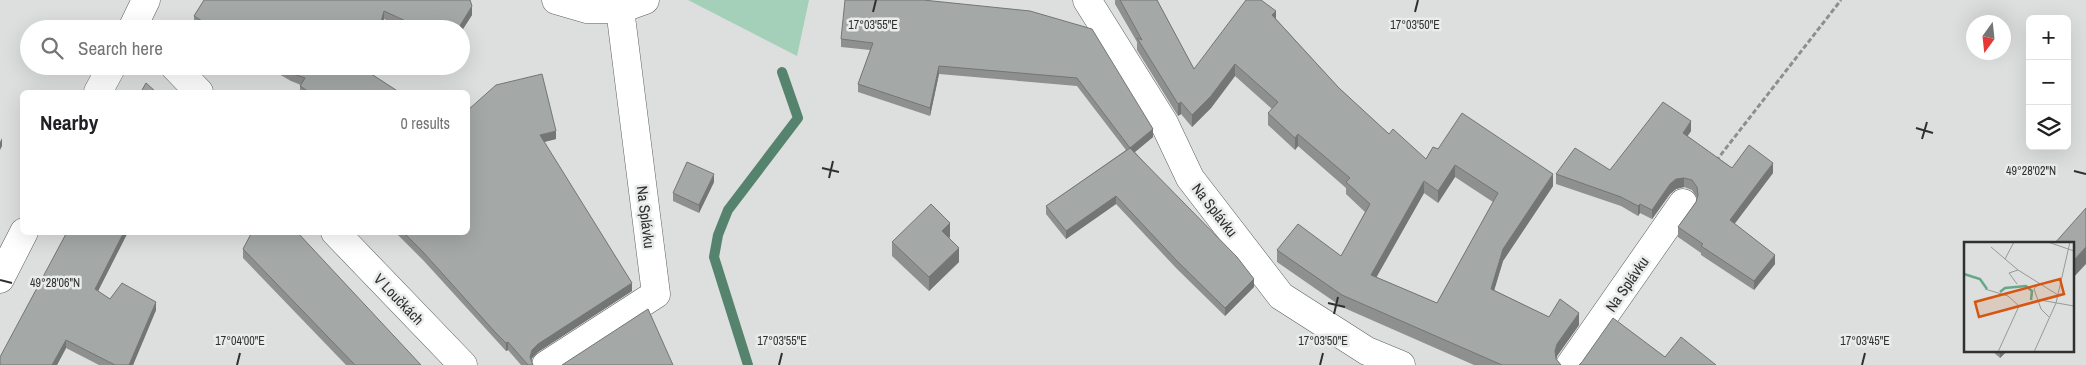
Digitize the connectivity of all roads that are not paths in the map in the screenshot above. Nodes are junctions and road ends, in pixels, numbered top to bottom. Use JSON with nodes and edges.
{"nodes":[{"id":1,"x":146,"y":0,"type":"edge"},
{"id":2,"x":556,"y":0,"type":"edge"},
{"id":3,"x":645,"y":0,"type":"edge"},
{"id":4,"x":1088,"y":0,"type":"edge"},
{"id":5,"x":620,"y":5,"type":"edge"},
{"id":6,"x":138,"y":20,"type":"edge"},
{"id":7,"x":107,"y":75,"type":"edge"},
{"id":8,"x":183,"y":75,"type":"edge"},
{"id":9,"x":99,"y":90,"type":"edge"},
{"id":10,"x":197,"y":90,"type":"edge"},
{"id":11,"x":1683,"y":203,"type":"dead end"},
{"id":12,"x":22,"y":235,"type":"edge"},
{"id":13,"x":337,"y":235,"type":"edge"},
{"id":14,"x":0,"y":278,"type":"edge"},
{"id":15,"x":463,"y":365,"type":"edge"},
{"id":16,"x":546,"y":365,"type":"edge"},
{"id":17,"x":1401,"y":365,"type":"edge"},
{"id":18,"x":1570,"y":365,"type":"edge"}],
"edges":[{"from":1,"to":6,"type":"street"},
{"from":2,"to":5,"type":"street"},
{"from":3,"to":5,"type":"street"},
{"from":4,"to":17,"type":"street","name":"Na Splávku"},
{"from":5,"to":16,"type":"street","name":"Na Splávku"},
{"from":7,"to":9,"type":"street"},
{"from":8,"to":10,"type":"street"},
{"from":11,"to":18,"type":"street","name":"Na Splávku"},
{"from":12,"to":14,"type":"street"},
{"from":13,"to":15,"type":"street","name":"V Loučkách"}]}
